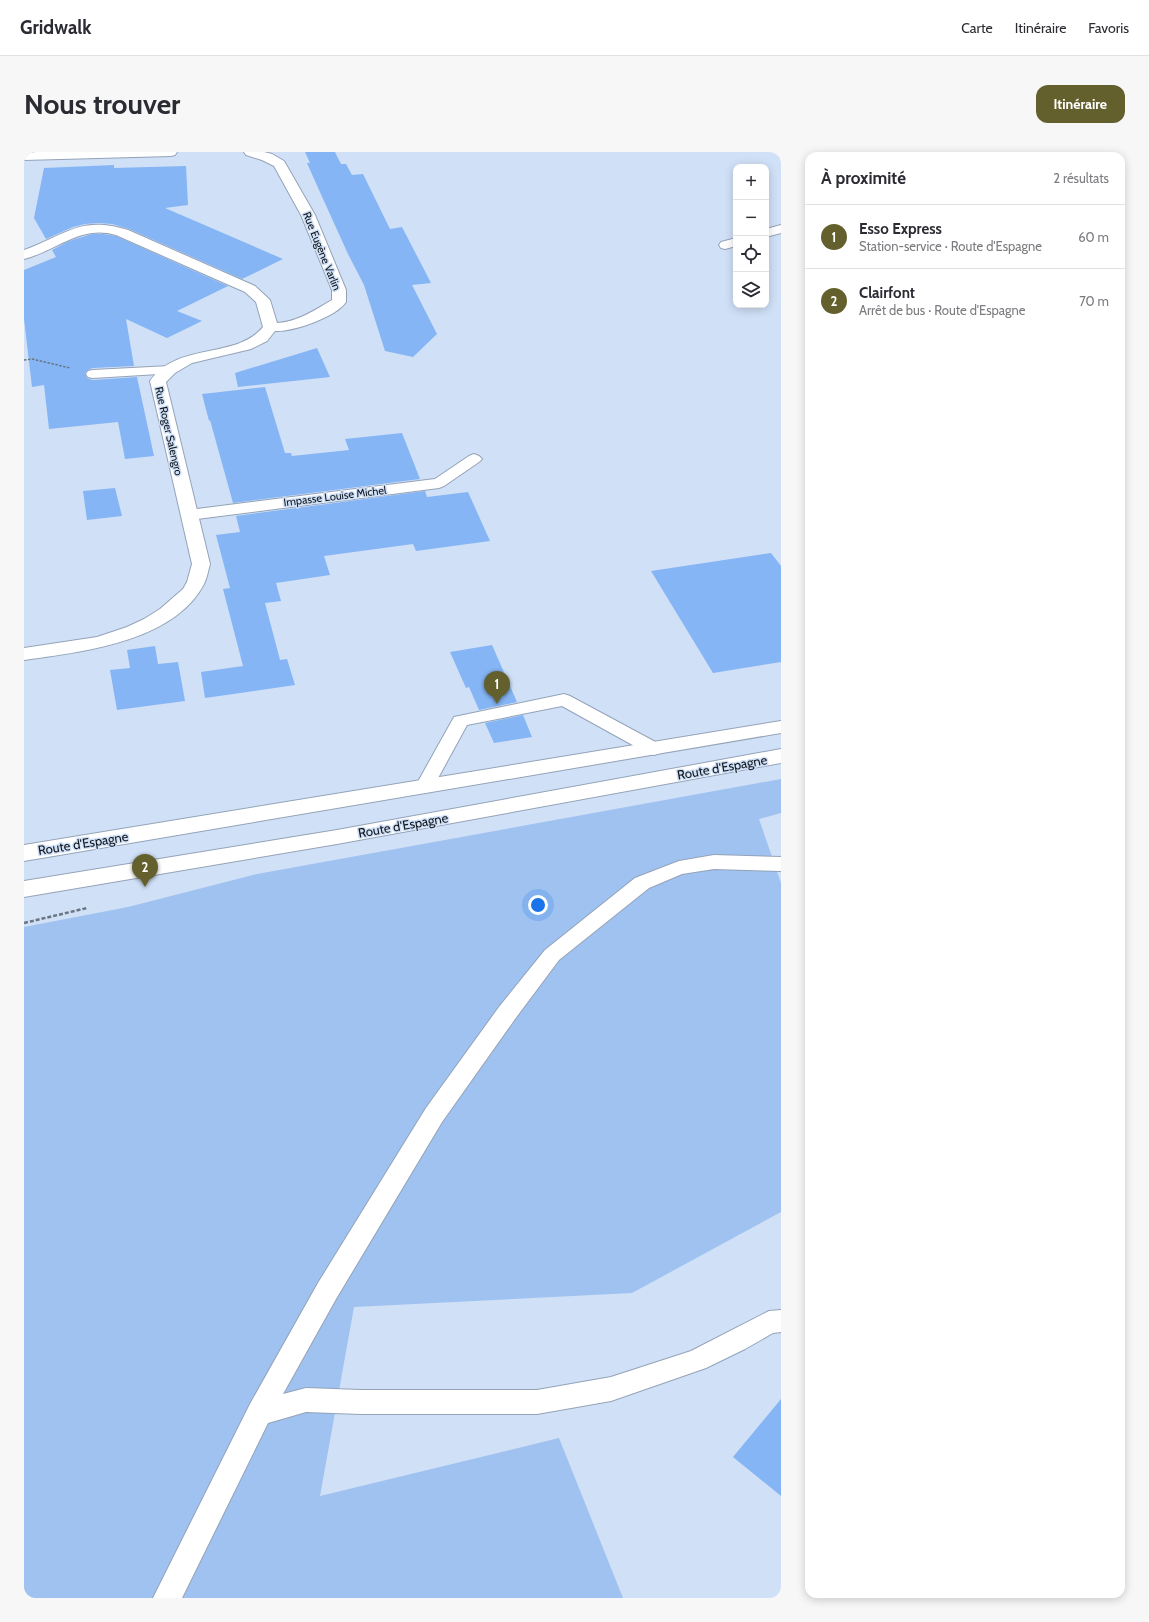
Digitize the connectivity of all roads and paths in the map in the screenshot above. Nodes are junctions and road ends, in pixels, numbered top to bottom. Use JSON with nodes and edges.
{"nodes":[{"id":1,"x":171,"y":152,"type":"edge"},
{"id":2,"x":250,"y":152,"type":"edge"},
{"id":3,"x":24,"y":156,"type":"edge"},
{"id":4,"x":781,"y":229,"type":"edge"},
{"id":5,"x":769,"y":232,"type":"edge"},
{"id":6,"x":24,"y":255,"type":"edge"},
{"id":7,"x":271,"y":327,"type":"junction"},
{"id":8,"x":24,"y":360,"type":"edge"},
{"id":9,"x":170,"y":370,"type":"junction"},
{"id":10,"x":93,"y":374,"type":"joint"},
{"id":11,"x":474,"y":458,"type":"dead end"},
{"id":12,"x":189,"y":515,"type":"junction"},
{"id":13,"x":24,"y":654,"type":"edge"},
{"id":14,"x":781,"y":728,"type":"edge"},
{"id":15,"x":654,"y":748,"type":"junction"},
{"id":16,"x":781,"y":756,"type":"edge"},
{"id":17,"x":424,"y":787,"type":"junction"},
{"id":18,"x":24,"y":853,"type":"edge"},
{"id":19,"x":781,"y":864,"type":"edge"},
{"id":20,"x":24,"y":889,"type":"edge"},
{"id":21,"x":781,"y":1321,"type":"edge"},
{"id":22,"x":259,"y":1413,"type":"junction"},
{"id":23,"x":167,"y":1598,"type":"edge"}],
"edges":[{"from":1,"to":3,"type":"street"},
{"from":2,"to":7,"type":"street","name":"Rue Eugène Varlin"},
{"from":4,"to":5,"type":"lane"},
{"from":6,"to":7,"type":"street"},
{"from":7,"to":9,"type":"street","name":"Rue Roger Salengro"},
{"from":8,"to":10,"type":"path"},
{"from":9,"to":10,"type":"lane"},
{"from":9,"to":12,"type":"street","name":"Rue Roger Salengro"},
{"from":11,"to":12,"type":"lane","name":"Impasse Louise Michel"},
{"from":12,"to":13,"type":"street","name":"Rue Roger Salengro"},
{"from":14,"to":15,"type":"street","name":"Route d'Espagne"},
{"from":15,"to":17,"type":"street","name":"Route d'Espagne"},
{"from":15,"to":17,"type":"lane"},
{"from":16,"to":20,"type":"street","name":"Route d'Espagne"},
{"from":17,"to":18,"type":"street","name":"Route d'Espagne"},
{"from":19,"to":22,"type":"lane"},
{"from":21,"to":22,"type":"lane"},
{"from":22,"to":23,"type":"lane"}]}
